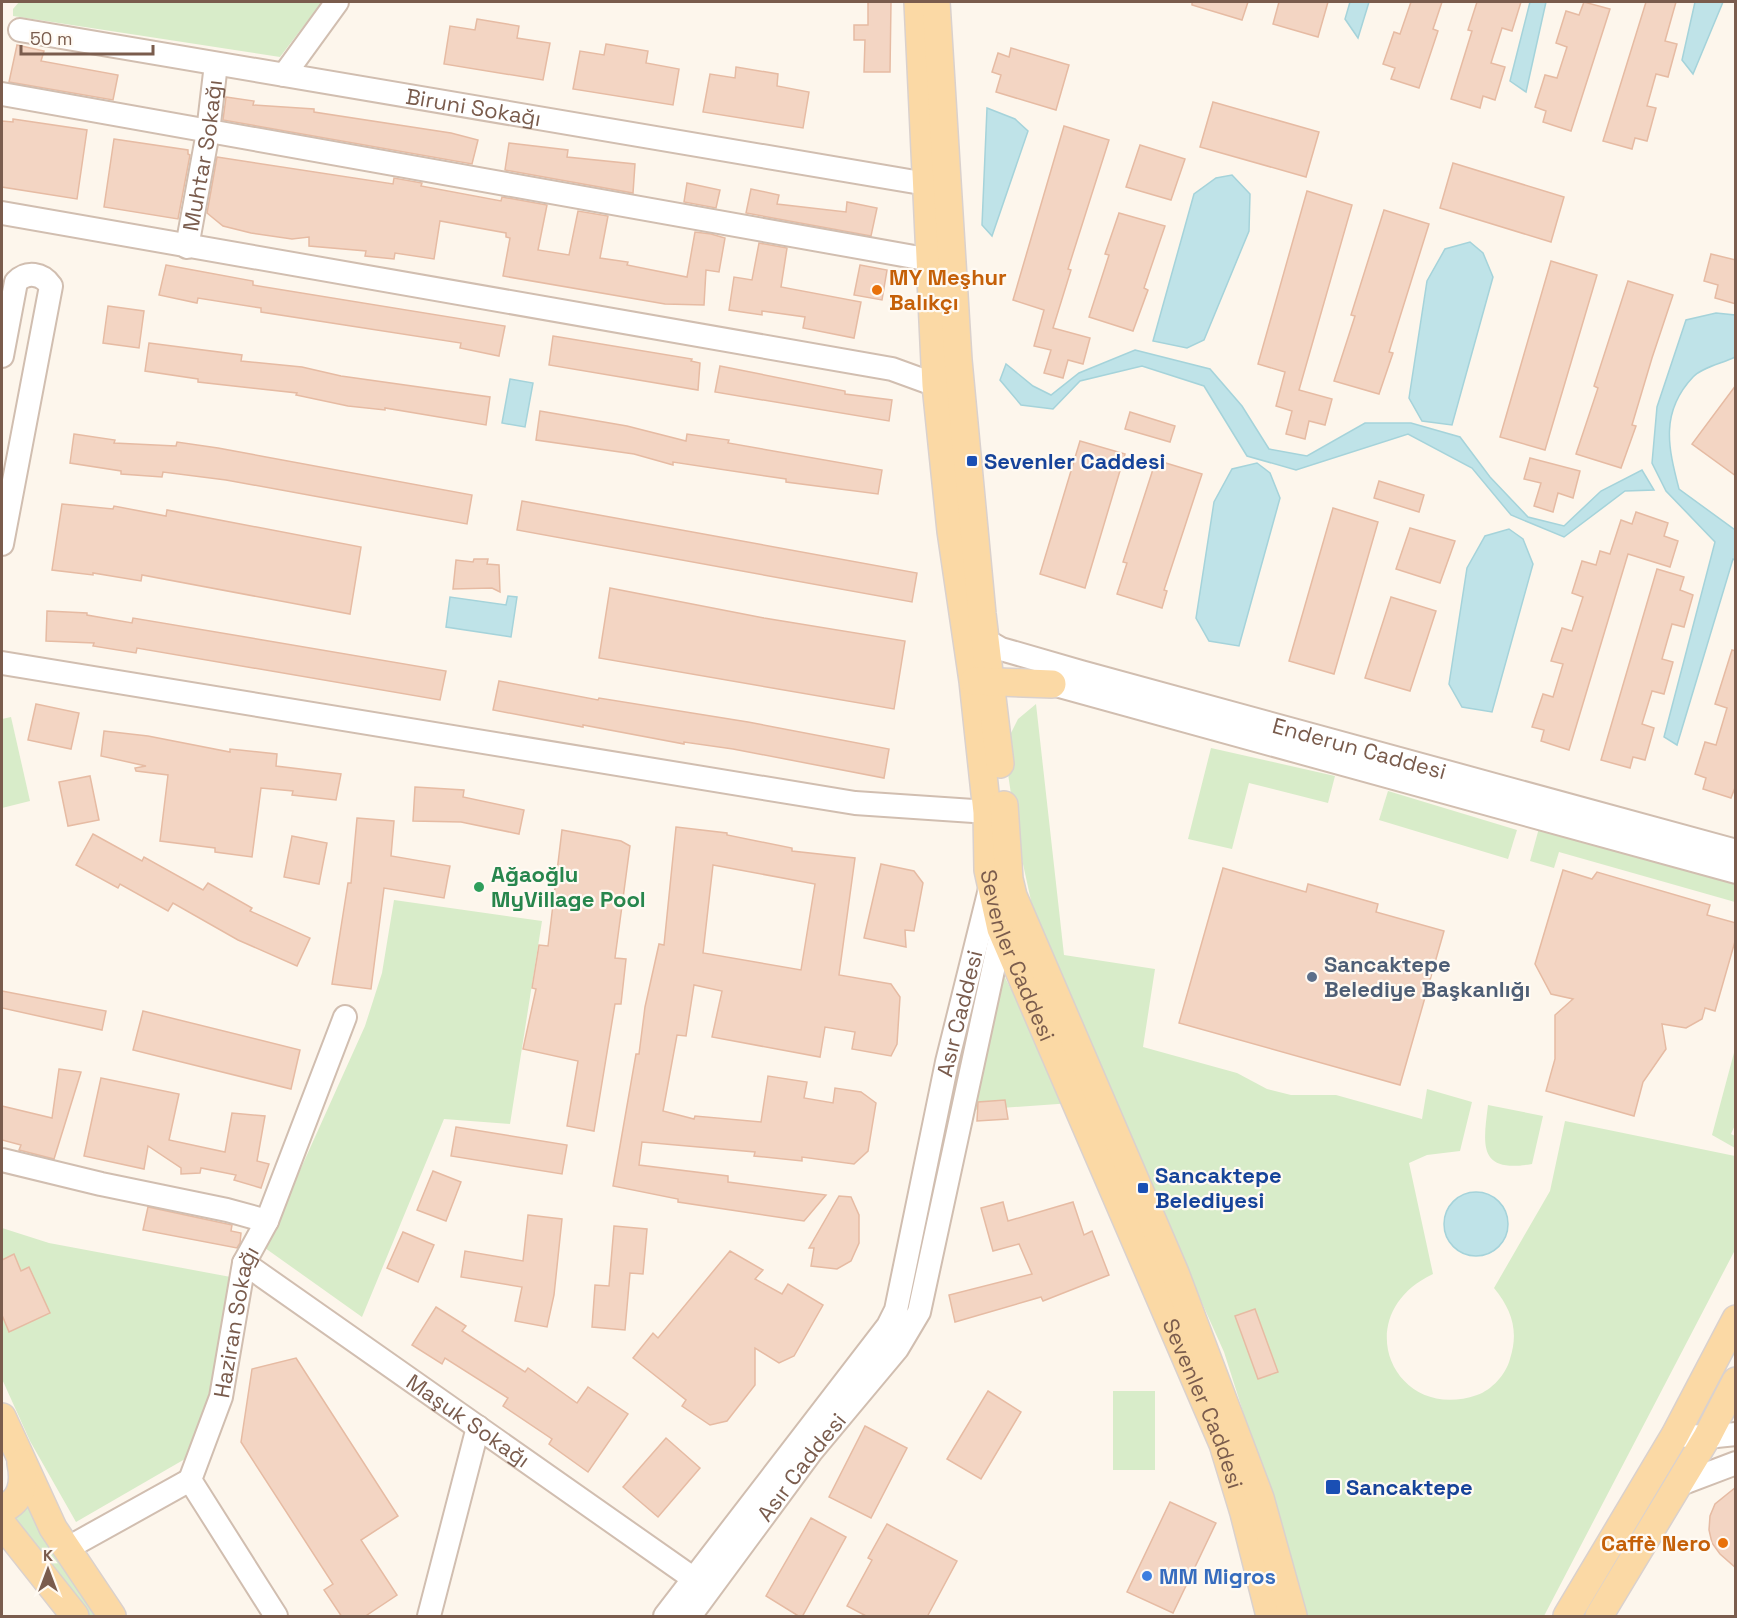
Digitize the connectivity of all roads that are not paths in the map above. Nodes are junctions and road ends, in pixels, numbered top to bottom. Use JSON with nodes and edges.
{"nodes":[{"id":1,"x":337,"y":2,"type":"edge"},
{"id":2,"x":918,"y":2,"type":"edge"},
{"id":3,"x":936,"y":2,"type":"edge"},
{"id":4,"x":20,"y":30,"type":"dead end"},
{"id":5,"x":216,"y":63,"type":"junction"},
{"id":6,"x":284,"y":75,"type":"junction"},
{"id":7,"x":2,"y":94,"type":"edge"},
{"id":8,"x":208,"y":132,"type":"junction"},
{"id":9,"x":927,"y":184,"type":"junction"},
{"id":10,"x":2,"y":213,"type":"edge"},
{"id":11,"x":187,"y":246,"type":"junction"},
{"id":12,"x":931,"y":260,"type":"junction"},
{"id":13,"x":2,"y":356,"type":"edge"},
{"id":14,"x":936,"y":385,"type":"junction"},
{"id":15,"x":2,"y":544,"type":"edge"},
{"id":16,"x":987,"y":641,"type":"junction"},
{"id":17,"x":2,"y":663,"type":"edge"},
{"id":18,"x":982,"y":680,"type":"junction"},
{"id":19,"x":1052,"y":684,"type":"junction"},
{"id":20,"x":996,"y":720,"type":"junction"},
{"id":21,"x":996,"y":812,"type":"junction"},
{"id":22,"x":1736,"y":850,"type":"edge"},
{"id":23,"x":1736,"y":872,"type":"edge"},
{"id":24,"x":1002,"y":892,"type":"junction"},
{"id":25,"x":1001,"y":929,"type":"junction"},
{"id":26,"x":345,"y":1017,"type":"dead end"},
{"id":27,"x":2,"y":1160,"type":"edge"},
{"id":28,"x":267,"y":1221,"type":"junction"},
{"id":29,"x":244,"y":1263,"type":"junction"},
{"id":30,"x":1736,"y":1319,"type":"edge"},
{"id":31,"x":1736,"y":1381,"type":"edge"},
{"id":32,"x":2,"y":1417,"type":"edge"},
{"id":33,"x":478,"y":1427,"type":"junction"},
{"id":34,"x":1736,"y":1434,"type":"edge"},
{"id":35,"x":1675,"y":1435,"type":"junction"},
{"id":36,"x":1707,"y":1437,"type":"junction"},
{"id":37,"x":13,"y":1451,"type":"edge"},
{"id":38,"x":1736,"y":1463,"type":"edge"},
{"id":39,"x":190,"y":1480,"type":"junction"},
{"id":40,"x":1678,"y":1485,"type":"junction"},
{"id":41,"x":2,"y":1509,"type":"edge"},
{"id":42,"x":2,"y":1524,"type":"edge"},
{"id":43,"x":66,"y":1549,"type":"junction"},
{"id":44,"x":702,"y":1584,"type":"junction"},
{"id":45,"x":75,"y":1617,"type":"edge"},
{"id":46,"x":112,"y":1617,"type":"edge"},
{"id":47,"x":276,"y":1617,"type":"edge"},
{"id":48,"x":429,"y":1617,"type":"edge"},
{"id":49,"x":665,"y":1617,"type":"edge"},
{"id":50,"x":690,"y":1617,"type":"edge"},
{"id":51,"x":1270,"y":1617,"type":"edge"},
{"id":52,"x":1293,"y":1617,"type":"edge"},
{"id":53,"x":1567,"y":1617,"type":"edge"},
{"id":54,"x":1599,"y":1617,"type":"edge"}],
"edges":[{"from":1,"to":6,"type":"street"},
{"from":2,"to":9,"type":"main road","name":"Sevenler Caddesi"},
{"from":3,"to":16,"type":"main road","name":"Sevenler Caddesi"},
{"from":4,"to":5,"type":"street","name":"Biruni Sokağı"},
{"from":5,"to":6,"type":"street","name":"Biruni Sokağı"},
{"from":5,"to":8,"type":"street","name":"Muhtar Sokağı"},
{"from":6,"to":9,"type":"street","name":"Biruni Sokağı"},
{"from":7,"to":8,"type":"street"},
{"from":8,"to":11,"type":"street","name":"Muhtar Sokağı"},
{"from":8,"to":12,"type":"street"},
{"from":9,"to":12,"type":"main road","name":"Sevenler Caddesi"},
{"from":10,"to":11,"type":"street"},
{"from":11,"to":14,"type":"street"},
{"from":12,"to":14,"type":"main road","name":"Sevenler Caddesi"},
{"from":13,"to":15,"type":"street"},
{"from":14,"to":18,"type":"main road","name":"Sevenler Caddesi"},
{"from":16,"to":18,"type":"main road","name":"Sevenler Caddesi"},
{"from":16,"to":22,"type":"street","name":"Enderun Caddesi"},
{"from":17,"to":21,"type":"street"},
{"from":18,"to":19,"type":"main road"},
{"from":18,"to":20,"type":"main road","name":"Sevenler Caddesi"},
{"from":18,"to":21,"type":"main road","name":"Sevenler Caddesi"},
{"from":19,"to":20,"type":"main road"},
{"from":19,"to":23,"type":"street","name":"Enderun Caddesi"},
{"from":20,"to":21,"type":"main road","name":"Sevenler Caddesi"},
{"from":21,"to":24,"type":"main road","name":"Sevenler Caddesi"},
{"from":24,"to":25,"type":"main road","name":"Sevenler Caddesi"},
{"from":24,"to":44,"type":"street","name":"Asır Caddesi"},
{"from":24,"to":52,"type":"main road","name":"Sevenler Caddesi"},
{"from":25,"to":44,"type":"street","name":"Asır Caddesi"},
{"from":25,"to":51,"type":"main road","name":"Sevenler Caddesi"},
{"from":26,"to":28,"type":"street","name":"Haziran Sokağı"},
{"from":27,"to":28,"type":"street"},
{"from":28,"to":29,"type":"street","name":"Haziran Sokağı"},
{"from":29,"to":33,"type":"street","name":"Maşuk Sokağı"},
{"from":29,"to":39,"type":"street","name":"Haziran Sokağı"},
{"from":30,"to":35,"type":"main road"},
{"from":31,"to":36,"type":"main road"},
{"from":32,"to":37,"type":"main road"},
{"from":33,"to":44,"type":"street","name":"Maşuk Sokağı"},
{"from":33,"to":48,"type":"street"},
{"from":34,"to":36,"type":"street"},
{"from":35,"to":36,"type":"street"},
{"from":35,"to":53,"type":"main road"},
{"from":36,"to":40,"type":"main road"},
{"from":37,"to":41,"type":"main road"},
{"from":37,"to":43,"type":"main road"},
{"from":38,"to":40,"type":"street"},
{"from":39,"to":43,"type":"street"},
{"from":39,"to":47,"type":"street"},
{"from":40,"to":54,"type":"main road"},
{"from":42,"to":45,"type":"main road"},
{"from":43,"to":46,"type":"main road"},
{"from":44,"to":49,"type":"street","name":"Asır Caddesi"},
{"from":44,"to":50,"type":"street","name":"Asır Caddesi"}]}
